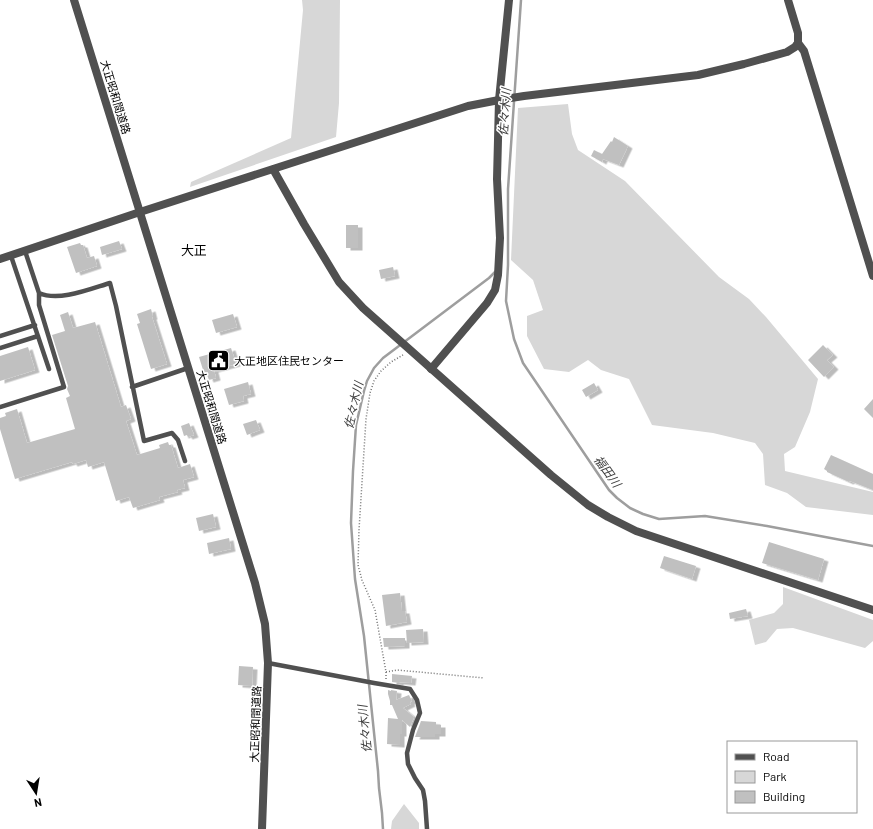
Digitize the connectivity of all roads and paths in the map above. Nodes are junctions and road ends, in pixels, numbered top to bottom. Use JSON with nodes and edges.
{"nodes":[{"id":1,"x":74,"y":0,"type":"edge"},
{"id":2,"x":509,"y":0,"type":"edge"},
{"id":3,"x":788,"y":0,"type":"edge"},
{"id":4,"x":798,"y":43,"type":"junction"},
{"id":5,"x":501,"y":99,"type":"junction"},
{"id":6,"x":273,"y":169,"type":"junction"},
{"id":7,"x":140,"y":212,"type":"junction"},
{"id":8,"x":25,"y":251,"type":"junction"},
{"id":9,"x":11,"y":256,"type":"junction"},
{"id":10,"x":0,"y":259,"type":"edge"},
{"id":11,"x":873,"y":276,"type":"edge"},
{"id":12,"x":39,"y":293,"type":"junction"},
{"id":13,"x":35,"y":325,"type":"junction"},
{"id":14,"x":0,"y":336,"type":"edge"},
{"id":15,"x":38,"y":336,"type":"junction"},
{"id":16,"x":0,"y":348,"type":"edge"},
{"id":17,"x":409,"y":349,"type":"junction"},
{"id":18,"x":188,"y":368,"type":"junction"},
{"id":19,"x":49,"y":369,"type":"dead end"},
{"id":20,"x":431,"y":369,"type":"junction"},
{"id":21,"x":132,"y":387,"type":"junction"},
{"id":22,"x":0,"y":407,"type":"edge"},
{"id":23,"x":185,"y":461,"type":"dead end"},
{"id":24,"x":873,"y":610,"type":"edge"},
{"id":25,"x":268,"y":663,"type":"junction"},
{"id":26,"x":386,"y":672,"type":"junction"},
{"id":27,"x":484,"y":678,"type":"dead end"},
{"id":28,"x":386,"y":685,"type":"junction"},
{"id":29,"x":262,"y":829,"type":"edge"},
{"id":30,"x":427,"y":829,"type":"edge"}],
"edges":[{"from":1,"to":7,"type":"street","name":"大正昭和間道路"},
{"from":2,"to":5,"type":"street"},
{"from":3,"to":4,"type":"street"},
{"from":4,"to":5,"type":"street"},
{"from":4,"to":11,"type":"street"},
{"from":5,"to":6,"type":"street"},
{"from":5,"to":20,"type":"street"},
{"from":6,"to":7,"type":"street"},
{"from":6,"to":17,"type":"street"},
{"from":7,"to":8,"type":"street"},
{"from":7,"to":18,"type":"street","name":"大正昭和間道路"},
{"from":8,"to":9,"type":"street"},
{"from":8,"to":12,"type":"lane"},
{"from":9,"to":10,"type":"street"},
{"from":9,"to":13,"type":"lane"},
{"from":12,"to":21,"type":"lane"},
{"from":12,"to":22,"type":"lane"},
{"from":13,"to":14,"type":"lane"},
{"from":13,"to":15,"type":"lane"},
{"from":15,"to":16,"type":"lane"},
{"from":15,"to":19,"type":"lane"},
{"from":17,"to":20,"type":"street"},
{"from":17,"to":26,"type":"path"},
{"from":18,"to":21,"type":"lane"},
{"from":18,"to":25,"type":"street","name":"大正昭和間道路"},
{"from":20,"to":24,"type":"street"},
{"from":21,"to":23,"type":"lane"},
{"from":25,"to":28,"type":"lane"},
{"from":25,"to":29,"type":"street","name":"大正昭和間道路"},
{"from":26,"to":27,"type":"path"},
{"from":26,"to":28,"type":"path"},
{"from":28,"to":30,"type":"lane"}]}
